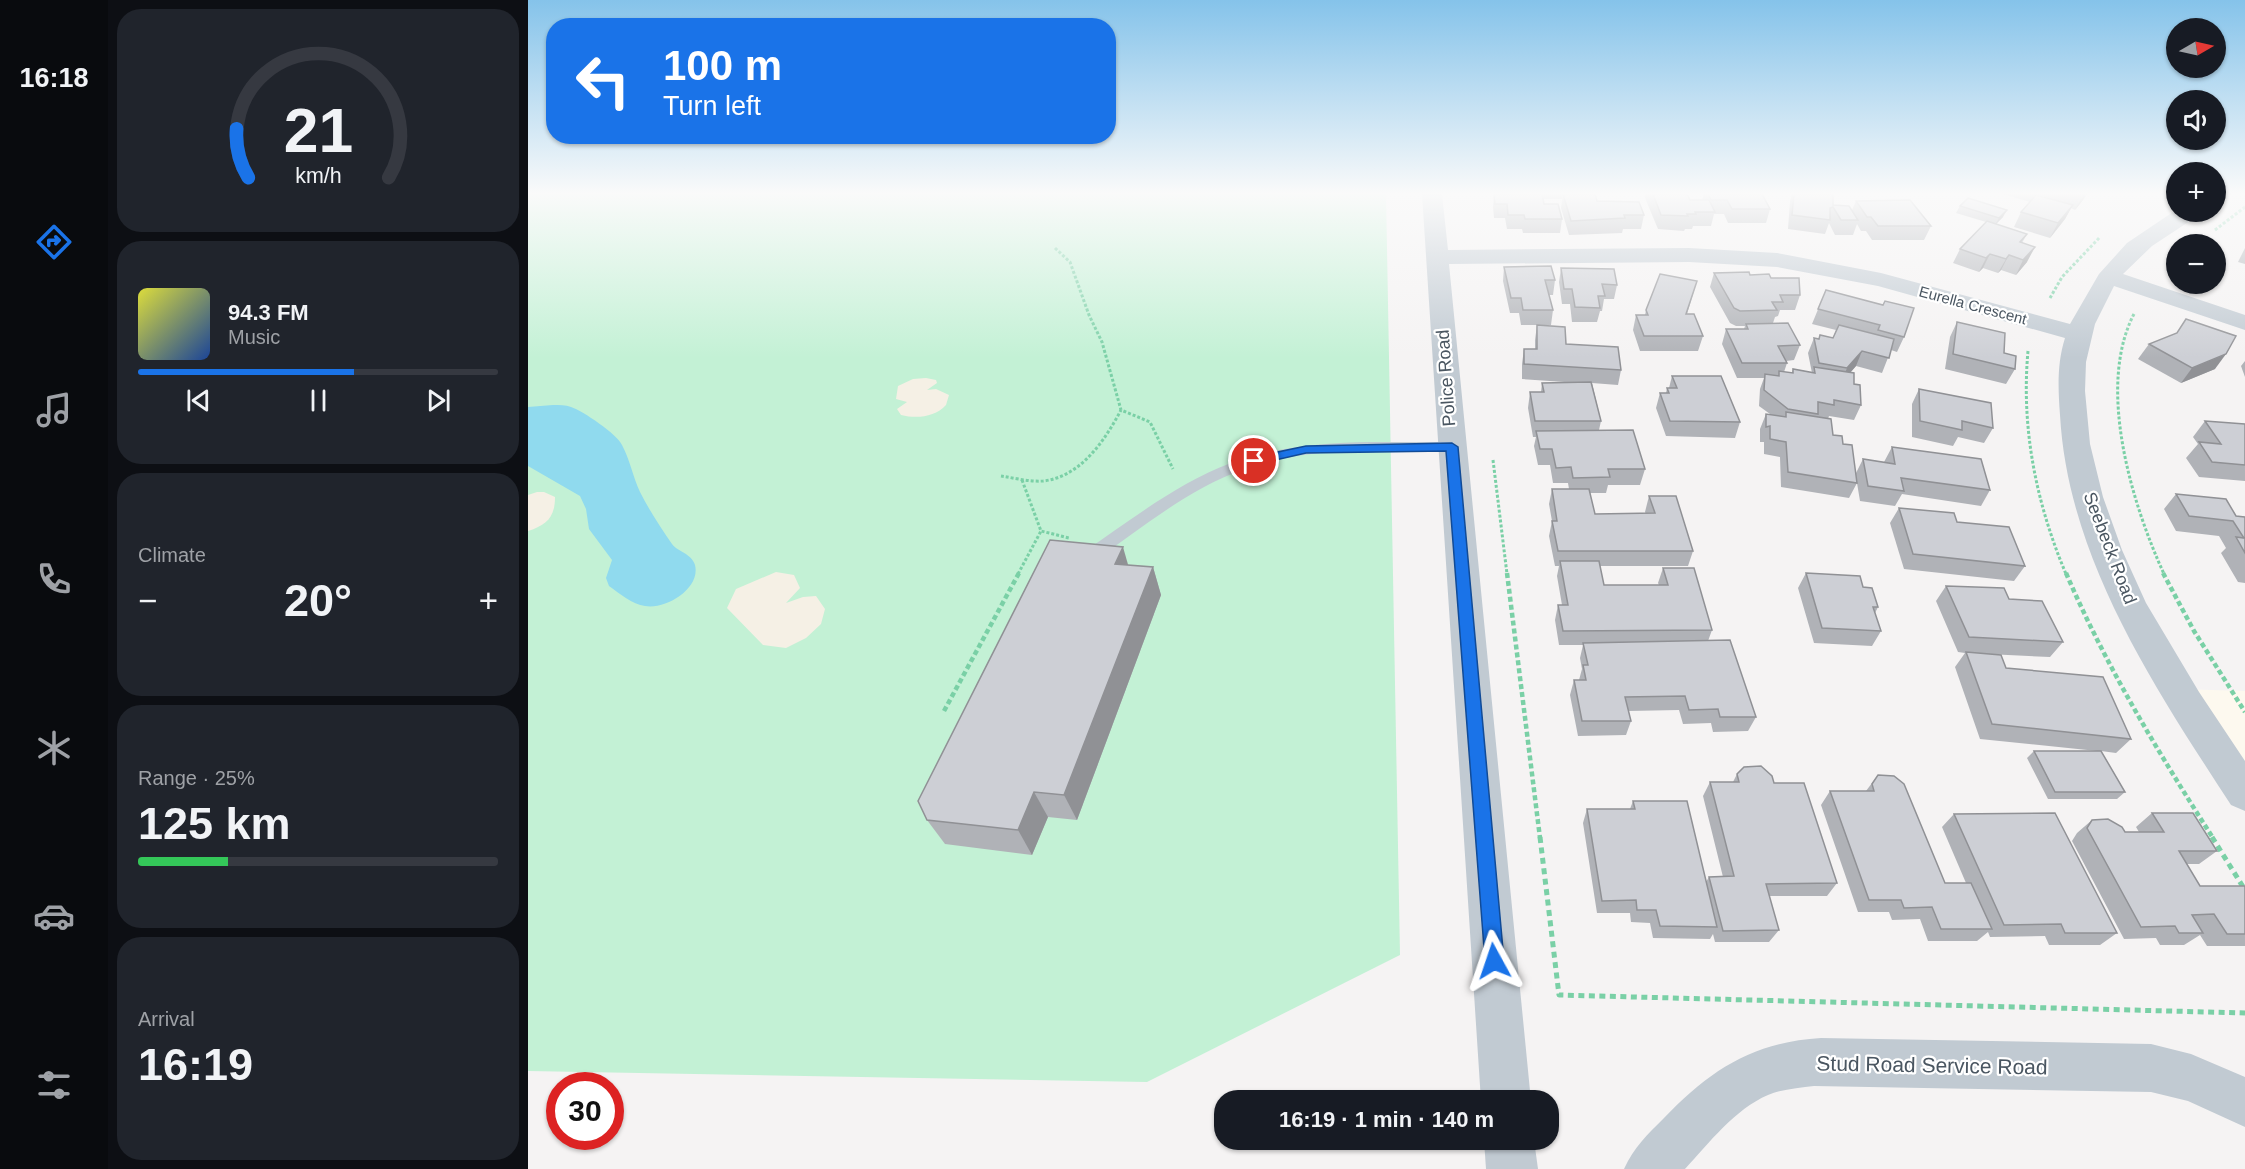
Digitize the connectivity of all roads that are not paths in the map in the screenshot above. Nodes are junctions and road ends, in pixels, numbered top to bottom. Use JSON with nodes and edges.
{"nodes":[{"id":1,"x":1436,"y":249,"type":"edge"},
{"id":2,"x":2135,"y":249,"type":"edge"},
{"id":3,"x":1437,"y":256,"type":"junction"},
{"id":4,"x":2109,"y":277,"type":"junction"},
{"id":5,"x":2245,"y":323,"type":"edge"},
{"id":6,"x":2078,"y":334,"type":"junction"},
{"id":7,"x":1452,"y":447,"type":"junction"},
{"id":8,"x":1082,"y":561,"type":"edge"},
{"id":9,"x":2245,"y":794,"type":"edge"},
{"id":10,"x":1505,"y":1090,"type":"edge"},
{"id":11,"x":2245,"y":1102,"type":"edge"},
{"id":12,"x":1510,"y":1150,"type":"edge"},
{"id":13,"x":1512,"y":1169,"type":"edge"},
{"id":14,"x":1650,"y":1169,"type":"edge"}],
"edges":[{"from":1,"to":3,"type":"street","name":"Police Road"},
{"from":2,"to":4,"type":"street","name":"Seebeck Road"},
{"from":3,"to":6,"type":"street","name":"Eurella Crescent"},
{"from":3,"to":7,"type":"street","name":"Police Road"},
{"from":4,"to":5,"type":"street"},
{"from":4,"to":6,"type":"street","name":"Seebeck Road"},
{"from":6,"to":9,"type":"street","name":"Seebeck Road"},
{"from":7,"to":8,"type":"lane"},
{"from":7,"to":10,"type":"street","name":"Police Road"},
{"from":11,"to":14,"type":"street","name":"Stud Road Service Road"},
{"from":12,"to":13,"type":"street"}]}
